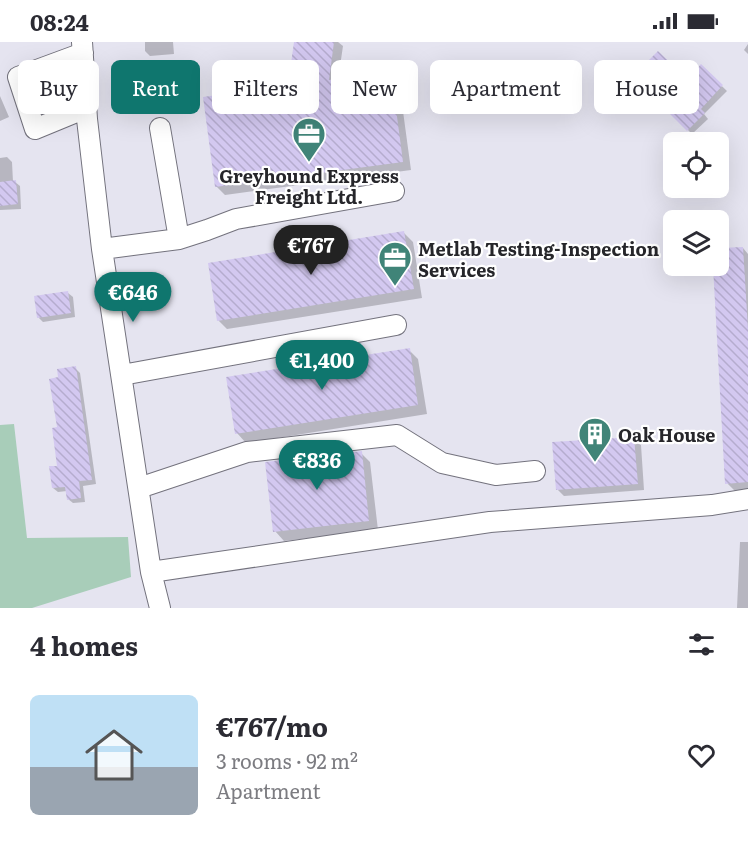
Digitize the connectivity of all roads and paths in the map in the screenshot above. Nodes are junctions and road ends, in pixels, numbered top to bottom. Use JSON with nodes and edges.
{"nodes":[{"id":1,"x":82,"y":48,"type":"edge"},
{"id":2,"x":56,"y":60,"type":"edge"},
{"id":3,"x":30,"y":114,"type":"edge"},
{"id":4,"x":71,"y":114,"type":"edge"},
{"id":5,"x":87,"y":114,"type":"edge"},
{"id":6,"x":160,"y":128,"type":"dead end"},
{"id":7,"x":394,"y":191,"type":"dead end"},
{"id":8,"x":178,"y":239,"type":"junction"},
{"id":9,"x":102,"y":249,"type":"junction"},
{"id":10,"x":396,"y":325,"type":"dead end"},
{"id":11,"x":122,"y":375,"type":"junction"},
{"id":12,"x":534,"y":471,"type":"dead end"},
{"id":13,"x":140,"y":488,"type":"junction"},
{"id":14,"x":748,"y":499,"type":"edge"},
{"id":15,"x":151,"y":572,"type":"junction"},
{"id":16,"x":160,"y":608,"type":"edge"}],
"edges":[{"from":1,"to":2,"type":"street"},
{"from":3,"to":4,"type":"street"},
{"from":5,"to":9,"type":"street"},
{"from":6,"to":8,"type":"street"},
{"from":7,"to":8,"type":"street"},
{"from":8,"to":9,"type":"street"},
{"from":9,"to":11,"type":"street"},
{"from":10,"to":11,"type":"street"},
{"from":11,"to":13,"type":"street"},
{"from":12,"to":13,"type":"street"},
{"from":13,"to":15,"type":"street"},
{"from":14,"to":15,"type":"street"},
{"from":15,"to":16,"type":"street"}]}
